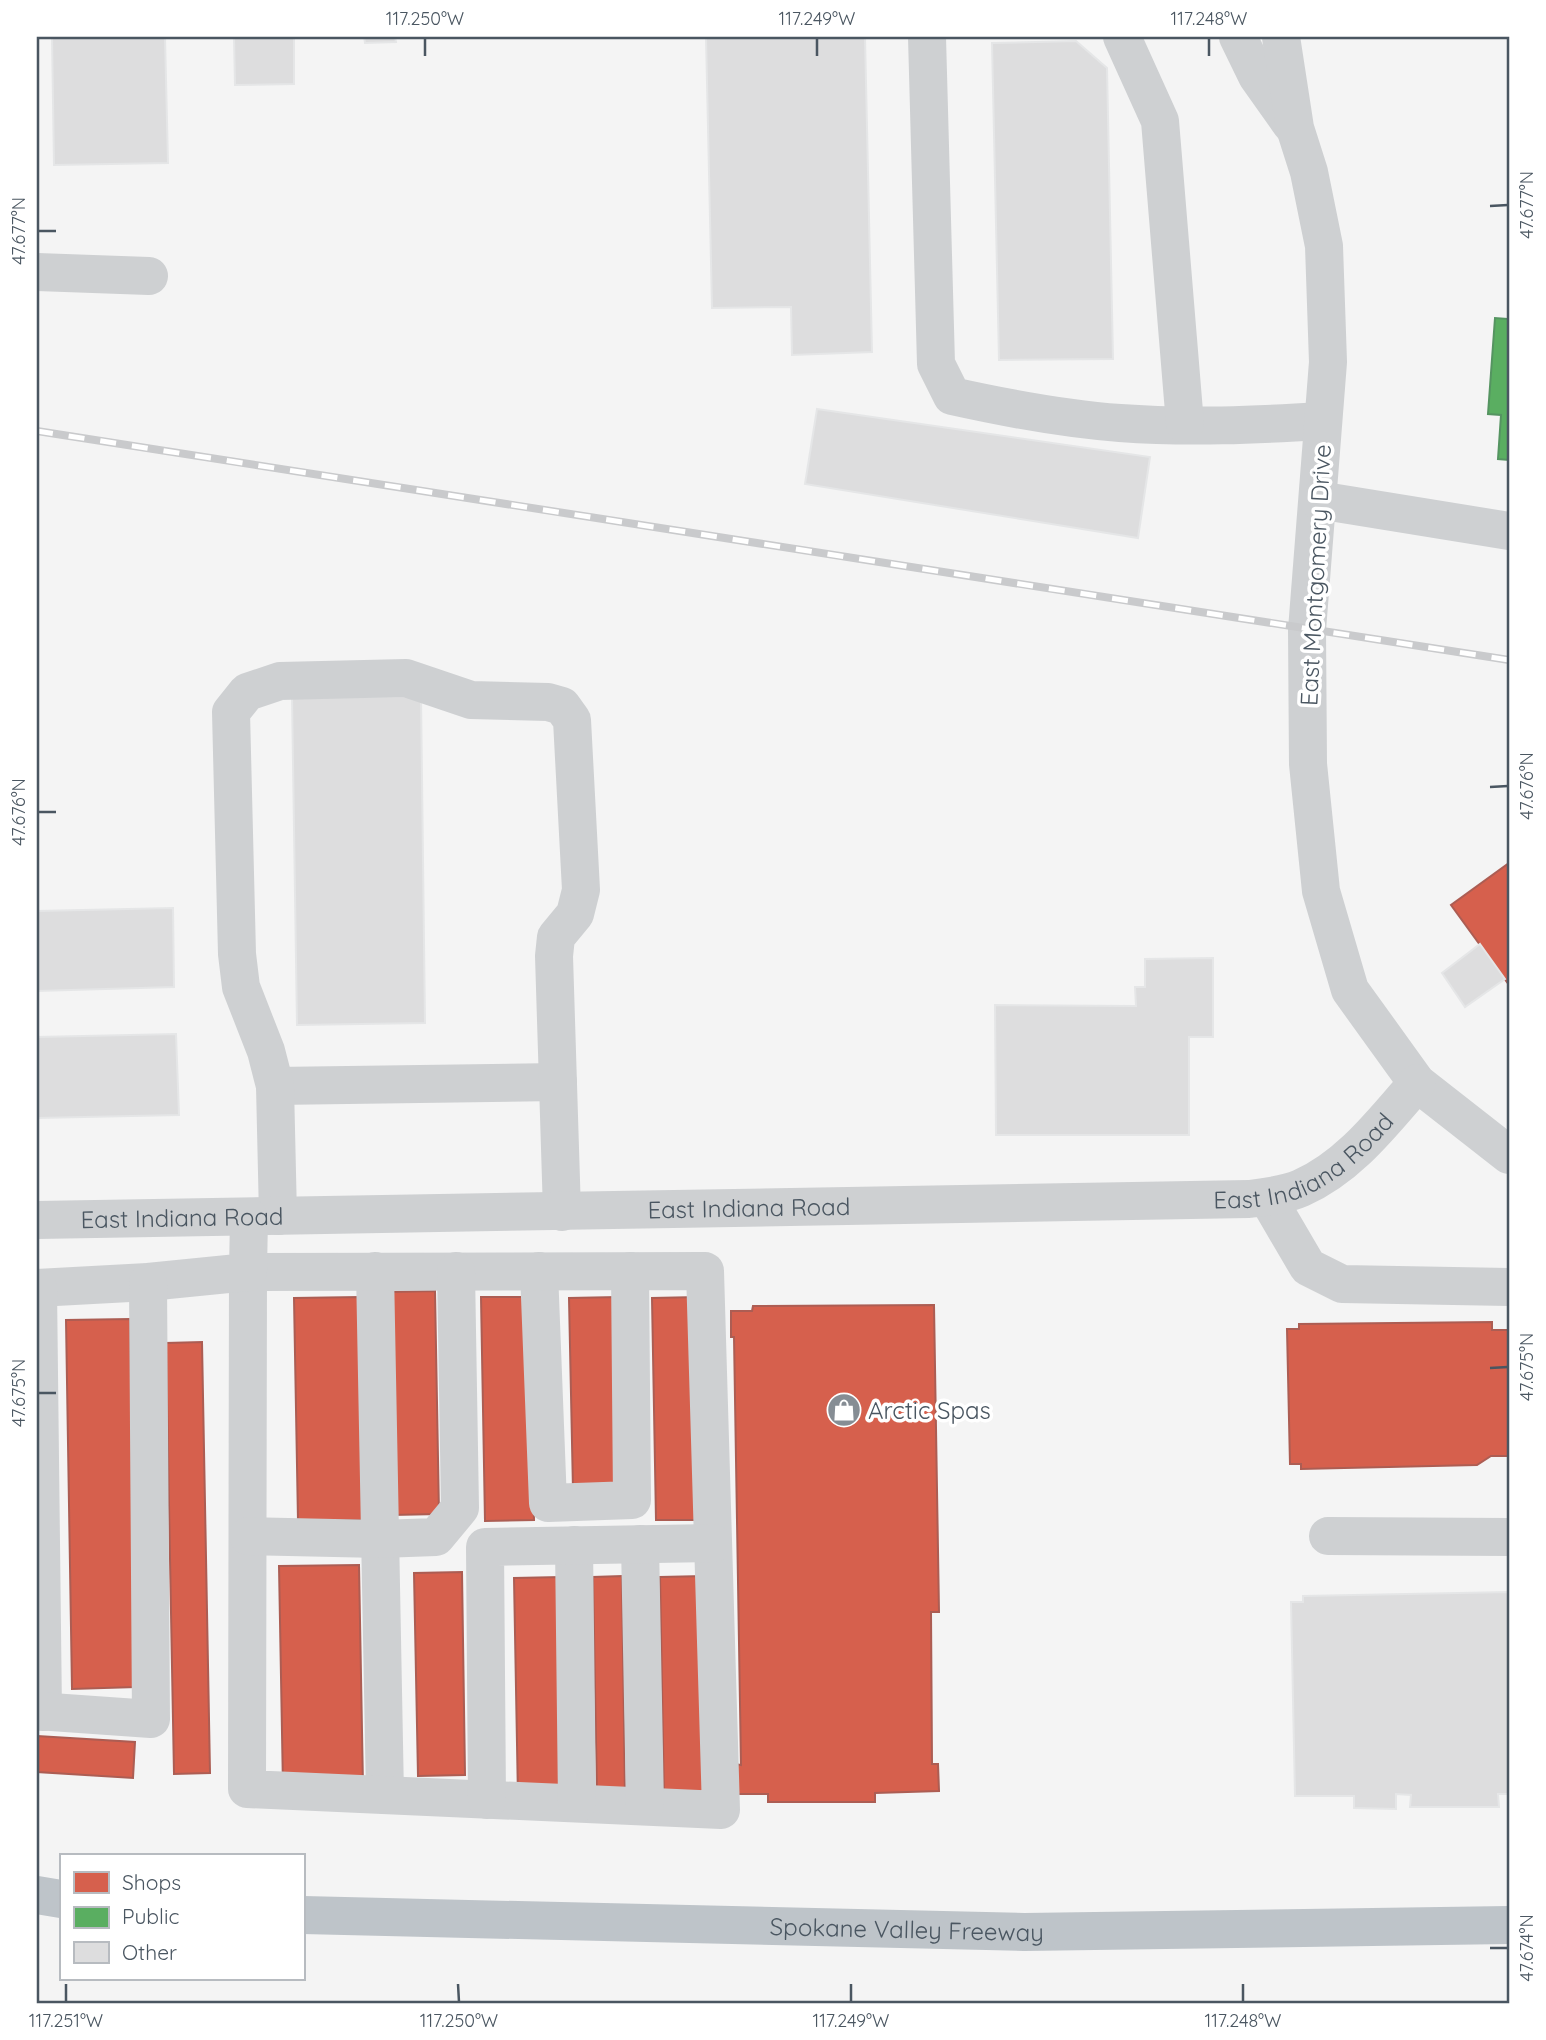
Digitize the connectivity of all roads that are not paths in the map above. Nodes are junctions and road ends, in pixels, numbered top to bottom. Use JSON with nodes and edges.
{"nodes":[{"id":1,"x":927,"y":37,"type":"edge"},
{"id":2,"x":1122,"y":37,"type":"edge"},
{"id":3,"x":1238,"y":37,"type":"edge"},
{"id":4,"x":1281,"y":37,"type":"edge"},
{"id":5,"x":1295,"y":128,"type":"junction"},
{"id":6,"x":37,"y":272,"type":"edge"},
{"id":7,"x":149,"y":276,"type":"dead end"},
{"id":8,"x":1323,"y":421,"type":"junction"},
{"id":9,"x":1185,"y":424,"type":"junction"},
{"id":10,"x":1318,"y":500,"type":"junction"},
{"id":11,"x":1509,"y":531,"type":"edge"},
{"id":12,"x":558,"y":1082,"type":"junction"},
{"id":13,"x":1416,"y":1083,"type":"junction"},
{"id":14,"x":275,"y":1086,"type":"junction"},
{"id":15,"x":1509,"y":1155,"type":"edge"},
{"id":16,"x":1268,"y":1197,"type":"junction"},
{"id":17,"x":562,"y":1212,"type":"junction"},
{"id":18,"x":263,"y":1216,"type":"junction"},
{"id":19,"x":37,"y":1220,"type":"edge"},
{"id":20,"x":375,"y":1271,"type":"junction"},
{"id":21,"x":456,"y":1271,"type":"junction"},
{"id":22,"x":539,"y":1271,"type":"junction"},
{"id":23,"x":631,"y":1271,"type":"junction"},
{"id":24,"x":248,"y":1272,"type":"junction"},
{"id":25,"x":148,"y":1282,"type":"junction"},
{"id":26,"x":1509,"y":1287,"type":"edge"},
{"id":27,"x":37,"y":1288,"type":"edge"},
{"id":28,"x":248,"y":1536,"type":"junction"},
{"id":29,"x":1328,"y":1536,"type":"dead end"},
{"id":30,"x":1509,"y":1537,"type":"edge"},
{"id":31,"x":380,"y":1539,"type":"junction"},
{"id":32,"x":713,"y":1543,"type":"junction"},
{"id":33,"x":640,"y":1544,"type":"junction"},
{"id":34,"x":574,"y":1545,"type":"junction"},
{"id":35,"x":40,"y":1712,"type":"edge"},
{"id":36,"x":385,"y":1795,"type":"junction"},
{"id":37,"x":487,"y":1800,"type":"junction"},
{"id":38,"x":577,"y":1803,"type":"junction"},
{"id":39,"x":645,"y":1806,"type":"junction"},
{"id":40,"x":37,"y":1895,"type":"edge"},
{"id":41,"x":60,"y":1899,"type":"edge"},
{"id":42,"x":304,"y":1915,"type":"edge"},
{"id":43,"x":1509,"y":1925,"type":"edge"}],
"edges":[{"from":1,"to":9,"type":"street"},
{"from":2,"to":9,"type":"street"},
{"from":3,"to":5,"type":"street","name":"East Montgomery Drive"},
{"from":4,"to":5,"type":"street","name":"East Montgomery Drive"},
{"from":5,"to":8,"type":"street","name":"East Montgomery Drive"},
{"from":6,"to":7,"type":"street"},
{"from":8,"to":9,"type":"street"},
{"from":8,"to":10,"type":"street","name":"East Montgomery Drive"},
{"from":10,"to":11,"type":"street"},
{"from":10,"to":13,"type":"street","name":"East Montgomery Drive"},
{"from":12,"to":14,"type":"street"},
{"from":12,"to":14,"type":"street"},
{"from":12,"to":17,"type":"street"},
{"from":13,"to":15,"type":"street","name":"East Montgomery Drive"},
{"from":13,"to":16,"type":"street","name":"East Indiana Road"},
{"from":14,"to":18,"type":"street"},
{"from":16,"to":17,"type":"street","name":"East Indiana Road"},
{"from":16,"to":26,"type":"street"},
{"from":17,"to":18,"type":"street","name":"East Indiana Road"},
{"from":18,"to":19,"type":"street","name":"East Indiana Road"},
{"from":18,"to":24,"type":"street"},
{"from":20,"to":21,"type":"street"},
{"from":20,"to":24,"type":"street"},
{"from":20,"to":31,"type":"street"},
{"from":21,"to":22,"type":"street"},
{"from":21,"to":31,"type":"street"},
{"from":22,"to":23,"type":"street"},
{"from":22,"to":23,"type":"street"},
{"from":23,"to":32,"type":"street"},
{"from":24,"to":25,"type":"street"},
{"from":24,"to":28,"type":"street"},
{"from":25,"to":27,"type":"street"},
{"from":25,"to":35,"type":"street"},
{"from":27,"to":35,"type":"street"},
{"from":28,"to":31,"type":"street"},
{"from":28,"to":36,"type":"street"},
{"from":29,"to":30,"type":"street"},
{"from":31,"to":36,"type":"street"},
{"from":32,"to":33,"type":"street"},
{"from":32,"to":39,"type":"street"},
{"from":33,"to":34,"type":"street"},
{"from":33,"to":39,"type":"street"},
{"from":34,"to":37,"type":"street"},
{"from":34,"to":38,"type":"street"},
{"from":36,"to":37,"type":"street"},
{"from":37,"to":38,"type":"street"},
{"from":38,"to":39,"type":"street"},
{"from":40,"to":41,"type":"highway"},
{"from":42,"to":43,"type":"highway","name":"Spokane Valley Freeway"}]}
